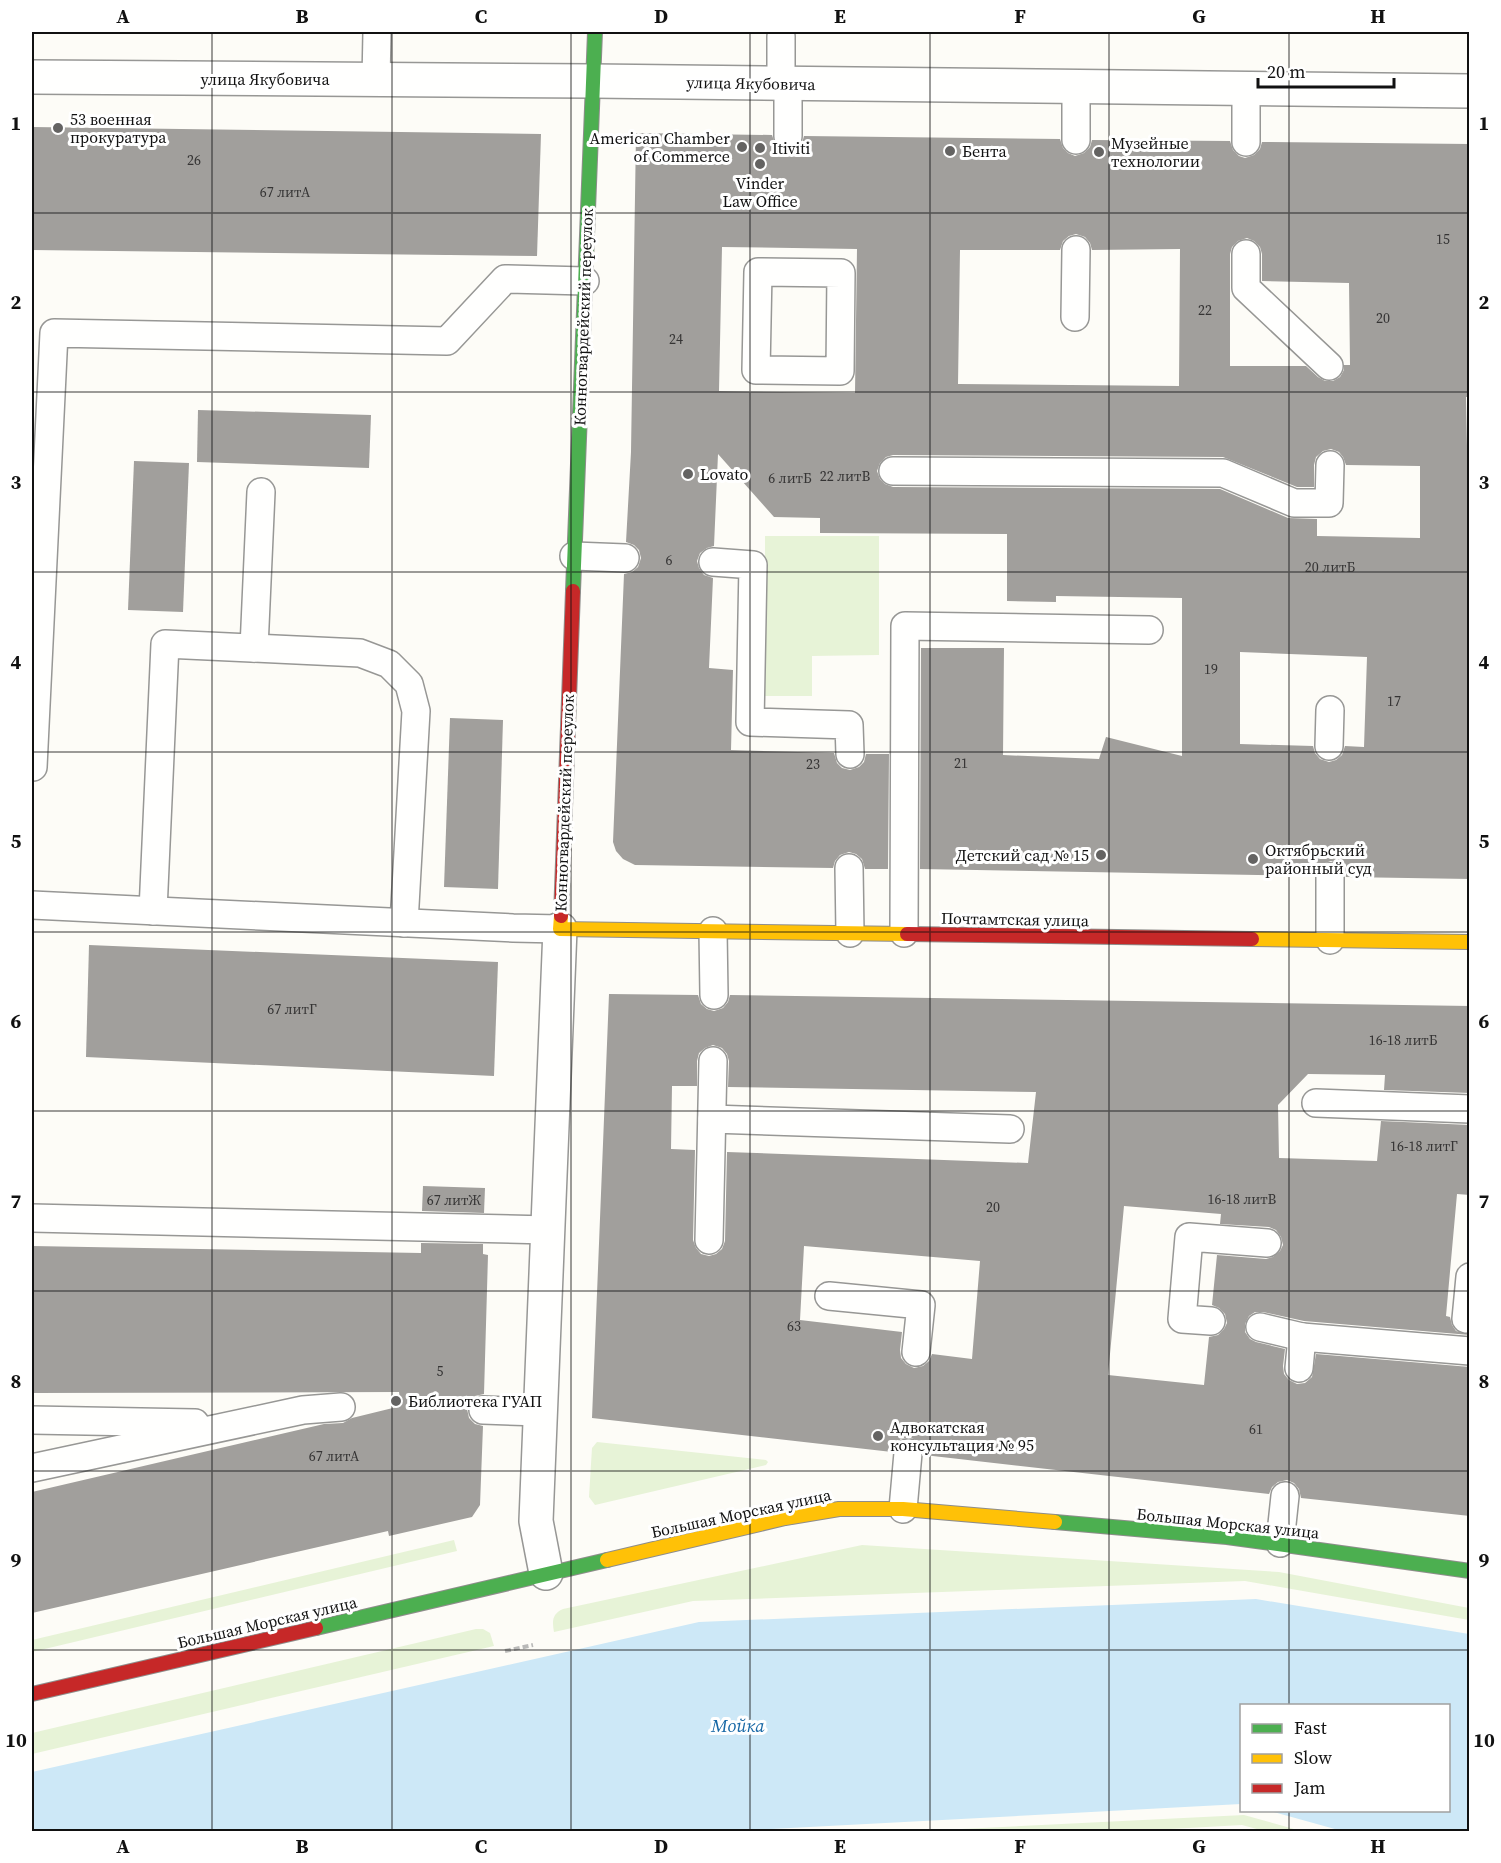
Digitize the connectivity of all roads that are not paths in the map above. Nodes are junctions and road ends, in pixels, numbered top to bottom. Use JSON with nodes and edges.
{"nodes":[{"id":1,"x":377,"y":32,"type":"edge"},
{"id":2,"x":595,"y":32,"type":"edge"},
{"id":3,"x":781,"y":36,"type":"dead end"},
{"id":4,"x":32,"y":77,"type":"edge"},
{"id":5,"x":376,"y":80,"type":"junction"},
{"id":6,"x":593,"y":81,"type":"junction"},
{"id":7,"x":784,"y":83,"type":"junction"},
{"id":8,"x":1076,"y":86,"type":"junction"},
{"id":9,"x":1246,"y":88,"type":"junction"},
{"id":10,"x":1470,"y":91,"type":"edge"},
{"id":11,"x":788,"y":136,"type":"dead end"},
{"id":12,"x":1076,"y":140,"type":"dead end"},
{"id":13,"x":1246,"y":142,"type":"dead end"},
{"id":14,"x":1076,"y":250,"type":"dead end"},
{"id":15,"x":1246,"y":254,"type":"dead end"},
{"id":16,"x":785,"y":260,"type":"joint"},
{"id":17,"x":585,"y":281,"type":"junction"},
{"id":18,"x":1075,"y":317,"type":"dead end"},
{"id":19,"x":1329,"y":366,"type":"dead end"},
{"id":20,"x":1330,"y":465,"type":"dead end"},
{"id":21,"x":893,"y":471,"type":"dead end"},
{"id":22,"x":261,"y":492,"type":"dead end"},
{"id":23,"x":574,"y":556,"type":"junction"},
{"id":24,"x":625,"y":558,"type":"dead end"},
{"id":25,"x":713,"y":562,"type":"dead end"},
{"id":26,"x":1149,"y":630,"type":"dead end"},
{"id":27,"x":254,"y":648,"type":"junction"},
{"id":28,"x":1329,"y":710,"type":"dead end"},
{"id":29,"x":1329,"y":746,"type":"dead end"},
{"id":30,"x":850,"y":754,"type":"dead end"},
{"id":31,"x":33,"y":767,"type":"dead end"},
{"id":32,"x":849,"y":868,"type":"dead end"},
{"id":33,"x":1330,"y":877,"type":"dead end"},
{"id":34,"x":32,"y":905,"type":"edge"},
{"id":35,"x":153,"y":911,"type":"junction"},
{"id":36,"x":404,"y":923,"type":"junction"},
{"id":37,"x":560,"y":929,"type":"junction"},
{"id":38,"x":713,"y":931,"type":"junction"},
{"id":39,"x":850,"y":933,"type":"junction"},
{"id":40,"x":904,"y":933,"type":"junction"},
{"id":41,"x":1330,"y":940,"type":"junction"},
{"id":42,"x":1470,"y":942,"type":"edge"},
{"id":43,"x":714,"y":995,"type":"dead end"},
{"id":44,"x":713,"y":1061,"type":"dead end"},
{"id":45,"x":1316,"y":1103,"type":"dead end"},
{"id":46,"x":1470,"y":1109,"type":"edge"},
{"id":47,"x":712,"y":1119,"type":"junction"},
{"id":48,"x":1010,"y":1129,"type":"dead end"},
{"id":49,"x":32,"y":1218,"type":"edge"},
{"id":50,"x":548,"y":1230,"type":"junction"},
{"id":51,"x":709,"y":1240,"type":"dead end"},
{"id":52,"x":1267,"y":1243,"type":"dead end"},
{"id":53,"x":1470,"y":1277,"type":"edge"},
{"id":54,"x":829,"y":1296,"type":"dead end"},
{"id":55,"x":1210,"y":1321,"type":"dead end"},
{"id":56,"x":1260,"y":1327,"type":"dead end"},
{"id":57,"x":1302,"y":1337,"type":"junction"},
{"id":58,"x":1466,"y":1338,"type":"edge"},
{"id":59,"x":916,"y":1352,"type":"dead end"},
{"id":60,"x":1299,"y":1368,"type":"dead end"},
{"id":61,"x":341,"y":1407,"type":"dead end"},
{"id":62,"x":483,"y":1410,"type":"dead end"},
{"id":63,"x":540,"y":1412,"type":"junction"},
{"id":64,"x":32,"y":1420,"type":"edge"},
{"id":65,"x":242,"y":1423,"type":"junction"},
{"id":66,"x":908,"y":1453,"type":"dead end"},
{"id":67,"x":32,"y":1468,"type":"edge"},
{"id":68,"x":1285,"y":1496,"type":"dead end"},
{"id":69,"x":903,"y":1509,"type":"junction"},
{"id":70,"x":1280,"y":1543,"type":"junction"},
{"id":71,"x":1470,"y":1571,"type":"edge"},
{"id":72,"x":546,"y":1573,"type":"junction"},
{"id":73,"x":32,"y":1694,"type":"edge"}],
"edges":[{"from":1,"to":5,"type":"lane"},
{"from":2,"to":6,"type":"street","name":"Конногвардейский переулок"},
{"from":3,"to":7,"type":"lane"},
{"from":4,"to":5,"type":"street","name":"улица Якубовича"},
{"from":5,"to":6,"type":"street","name":"улица Якубовича"},
{"from":6,"to":7,"type":"street","name":"улица Якубовича"},
{"from":6,"to":17,"type":"street","name":"Конногвардейский переулок"},
{"from":7,"to":8,"type":"street","name":"улица Якубовича"},
{"from":7,"to":11,"type":"lane"},
{"from":8,"to":9,"type":"street","name":"улица Якубовича"},
{"from":8,"to":12,"type":"lane"},
{"from":9,"to":10,"type":"street","name":"улица Якубовича"},
{"from":9,"to":13,"type":"lane"},
{"from":14,"to":18,"type":"lane"},
{"from":15,"to":19,"type":"lane"},
{"from":16,"to":16,"type":"lane"},
{"from":17,"to":23,"type":"street","name":"Конногвардейский переулок"},
{"from":17,"to":31,"type":"lane"},
{"from":20,"to":21,"type":"lane"},
{"from":22,"to":27,"type":"lane"},
{"from":23,"to":24,"type":"lane"},
{"from":23,"to":37,"type":"street","name":"Конногвардейский переулок"},
{"from":25,"to":30,"type":"lane"},
{"from":26,"to":40,"type":"lane"},
{"from":27,"to":35,"type":"lane"},
{"from":27,"to":36,"type":"lane"},
{"from":28,"to":29,"type":"lane"},
{"from":32,"to":39,"type":"lane"},
{"from":33,"to":41,"type":"lane"},
{"from":34,"to":35,"type":"lane"},
{"from":35,"to":36,"type":"lane"},
{"from":36,"to":37,"type":"lane"},
{"from":37,"to":38,"type":"street","name":"Почтамтская улица"},
{"from":37,"to":50,"type":"street","name":"Конногвардейский переулок"},
{"from":38,"to":39,"type":"street","name":"Почтамтская улица"},
{"from":38,"to":43,"type":"lane"},
{"from":39,"to":40,"type":"street","name":"Почтамтская улица"},
{"from":40,"to":41,"type":"street","name":"Почтамтская улица"},
{"from":41,"to":42,"type":"street","name":"Почтамтская улица"},
{"from":44,"to":47,"type":"lane"},
{"from":45,"to":46,"type":"lane"},
{"from":47,"to":48,"type":"lane"},
{"from":47,"to":51,"type":"lane"},
{"from":49,"to":50,"type":"lane"},
{"from":50,"to":63,"type":"street","name":"Конногвардейский переулок"},
{"from":52,"to":55,"type":"lane"},
{"from":53,"to":58,"type":"lane"},
{"from":54,"to":59,"type":"lane"},
{"from":56,"to":57,"type":"lane"},
{"from":57,"to":58,"type":"lane"},
{"from":57,"to":60,"type":"lane"},
{"from":61,"to":65,"type":"lane"},
{"from":62,"to":63,"type":"lane"},
{"from":63,"to":72,"type":"street","name":"Конногвардейский переулок"},
{"from":64,"to":65,"type":"lane"},
{"from":65,"to":67,"type":"lane"},
{"from":66,"to":69,"type":"lane"},
{"from":68,"to":70,"type":"lane"},
{"from":69,"to":70,"type":"street","name":"Большая Морская улица"},
{"from":69,"to":72,"type":"street","name":"Большая Морская улица"},
{"from":70,"to":71,"type":"street","name":"Большая Морская улица"},
{"from":72,"to":73,"type":"street","name":"Большая Морская улица"}]}
